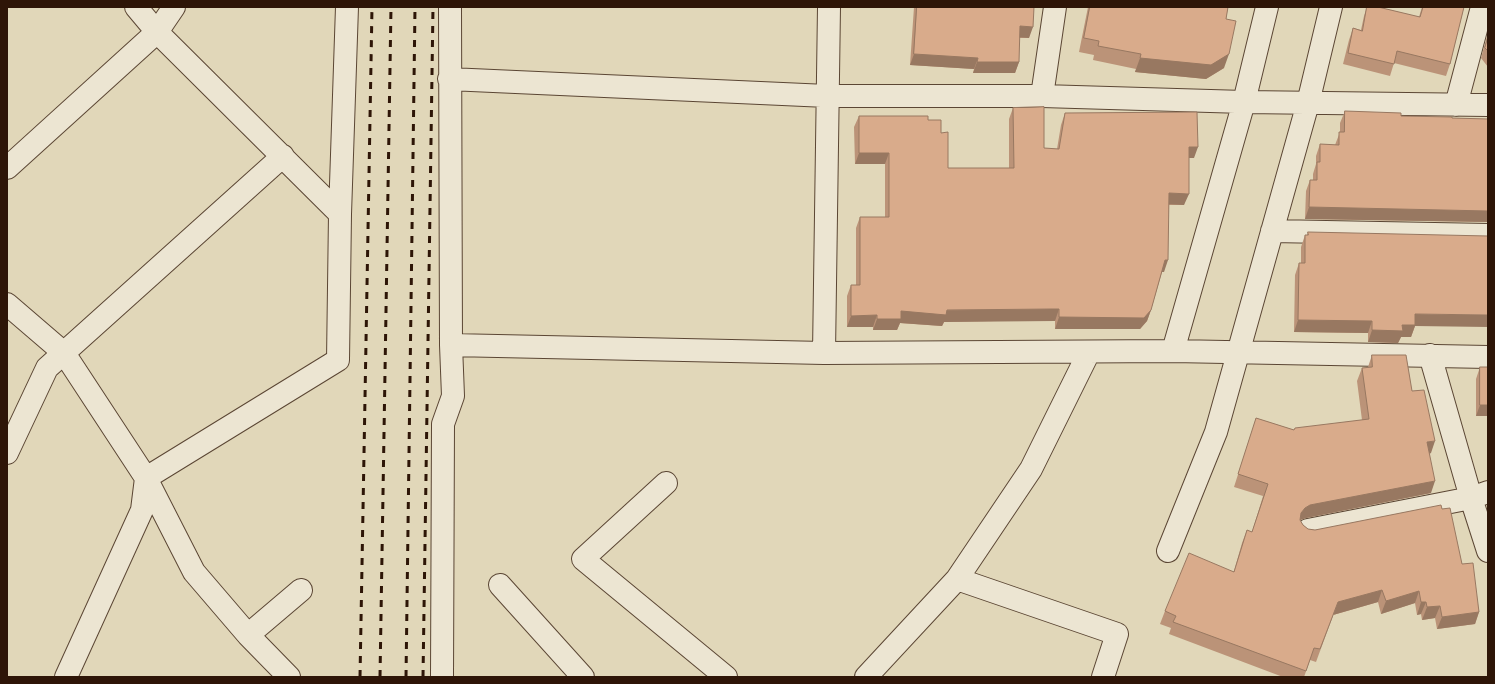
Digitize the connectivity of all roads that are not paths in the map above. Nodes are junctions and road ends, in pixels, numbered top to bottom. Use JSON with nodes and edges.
{"nodes":[{"id":1,"x":136,"y":7,"type":"edge"},
{"id":2,"x":174,"y":7,"type":"edge"},
{"id":3,"x":347,"y":7,"type":"edge"},
{"id":4,"x":450,"y":7,"type":"edge"},
{"id":5,"x":829,"y":7,"type":"edge"},
{"id":6,"x":1055,"y":7,"type":"edge"},
{"id":7,"x":1267,"y":7,"type":"edge"},
{"id":8,"x":1331,"y":7,"type":"edge"},
{"id":9,"x":1482,"y":7,"type":"edge"},
{"id":10,"x":157,"y":32,"type":"junction"},
{"id":11,"x":449,"y":79,"type":"junction"},
{"id":12,"x":827,"y":96,"type":"junction"},
{"id":13,"x":1042,"y":96,"type":"junction"},
{"id":14,"x":1244,"y":102,"type":"junction"},
{"id":15,"x":1308,"y":103,"type":"junction"},
{"id":16,"x":1456,"y":105,"type":"junction"},
{"id":17,"x":1488,"y":105,"type":"edge"},
{"id":18,"x":283,"y":156,"type":"junction"},
{"id":19,"x":7,"y":168,"type":"edge"},
{"id":20,"x":340,"y":214,"type":"junction"},
{"id":21,"x":1272,"y":231,"type":"junction"},
{"id":22,"x":1488,"y":235,"type":"edge"},
{"id":23,"x":7,"y":304,"type":"edge"},
{"id":24,"x":451,"y":345,"type":"junction"},
{"id":25,"x":1173,"y":351,"type":"junction"},
{"id":26,"x":1089,"y":352,"type":"junction"},
{"id":27,"x":1238,"y":352,"type":"junction"},
{"id":28,"x":64,"y":353,"type":"junction"},
{"id":29,"x":824,"y":353,"type":"junction"},
{"id":30,"x":1430,"y":355,"type":"junction"},
{"id":31,"x":1488,"y":357,"type":"edge"},
{"id":32,"x":7,"y":452,"type":"edge"},
{"id":33,"x":146,"y":478,"type":"junction"},
{"id":34,"x":666,"y":483,"type":"dead end"},
{"id":35,"x":1479,"y":495,"type":"edge"},
{"id":36,"x":1308,"y":530,"type":"edge"},
{"id":37,"x":1168,"y":551,"type":"dead end"},
{"id":38,"x":1488,"y":551,"type":"edge"},
{"id":39,"x":957,"y":579,"type":"junction"},
{"id":40,"x":500,"y":585,"type":"dead end"},
{"id":41,"x":302,"y":590,"type":"dead end"},
{"id":42,"x":248,"y":636,"type":"junction"},
{"id":43,"x":66,"y":677,"type":"edge"},
{"id":44,"x":289,"y":677,"type":"edge"},
{"id":45,"x":442,"y":677,"type":"edge"},
{"id":46,"x":583,"y":677,"type":"edge"},
{"id":47,"x":726,"y":677,"type":"edge"},
{"id":48,"x":866,"y":677,"type":"edge"},
{"id":49,"x":1103,"y":677,"type":"edge"}],
"edges":[{"from":1,"to":10,"type":"street"},
{"from":2,"to":10,"type":"street"},
{"from":3,"to":20,"type":"street"},
{"from":4,"to":11,"type":"street"},
{"from":5,"to":12,"type":"street"},
{"from":6,"to":13,"type":"street"},
{"from":7,"to":14,"type":"street"},
{"from":8,"to":15,"type":"street"},
{"from":9,"to":16,"type":"street"},
{"from":10,"to":18,"type":"street"},
{"from":10,"to":19,"type":"street"},
{"from":11,"to":12,"type":"street"},
{"from":11,"to":24,"type":"street"},
{"from":12,"to":13,"type":"street"},
{"from":12,"to":29,"type":"street"},
{"from":13,"to":14,"type":"street"},
{"from":14,"to":15,"type":"street"},
{"from":14,"to":25,"type":"street"},
{"from":15,"to":16,"type":"street"},
{"from":15,"to":21,"type":"street"},
{"from":16,"to":17,"type":"street"},
{"from":18,"to":20,"type":"street"},
{"from":18,"to":28,"type":"street"},
{"from":20,"to":33,"type":"street"},
{"from":21,"to":22,"type":"street"},
{"from":21,"to":27,"type":"street"},
{"from":23,"to":28,"type":"street"},
{"from":24,"to":29,"type":"street"},
{"from":24,"to":45,"type":"street"},
{"from":25,"to":26,"type":"street"},
{"from":25,"to":27,"type":"street"},
{"from":26,"to":29,"type":"street"},
{"from":26,"to":39,"type":"street"},
{"from":27,"to":30,"type":"street"},
{"from":27,"to":37,"type":"street"},
{"from":28,"to":32,"type":"street"},
{"from":28,"to":33,"type":"street"},
{"from":30,"to":31,"type":"street"},
{"from":30,"to":35,"type":"street"},
{"from":33,"to":42,"type":"street"},
{"from":33,"to":43,"type":"street"},
{"from":34,"to":47,"type":"street"},
{"from":35,"to":36,"type":"street"},
{"from":35,"to":38,"type":"street"},
{"from":39,"to":48,"type":"street"},
{"from":39,"to":49,"type":"street"},
{"from":40,"to":46,"type":"street"},
{"from":41,"to":42,"type":"street"},
{"from":42,"to":44,"type":"street"}]}
